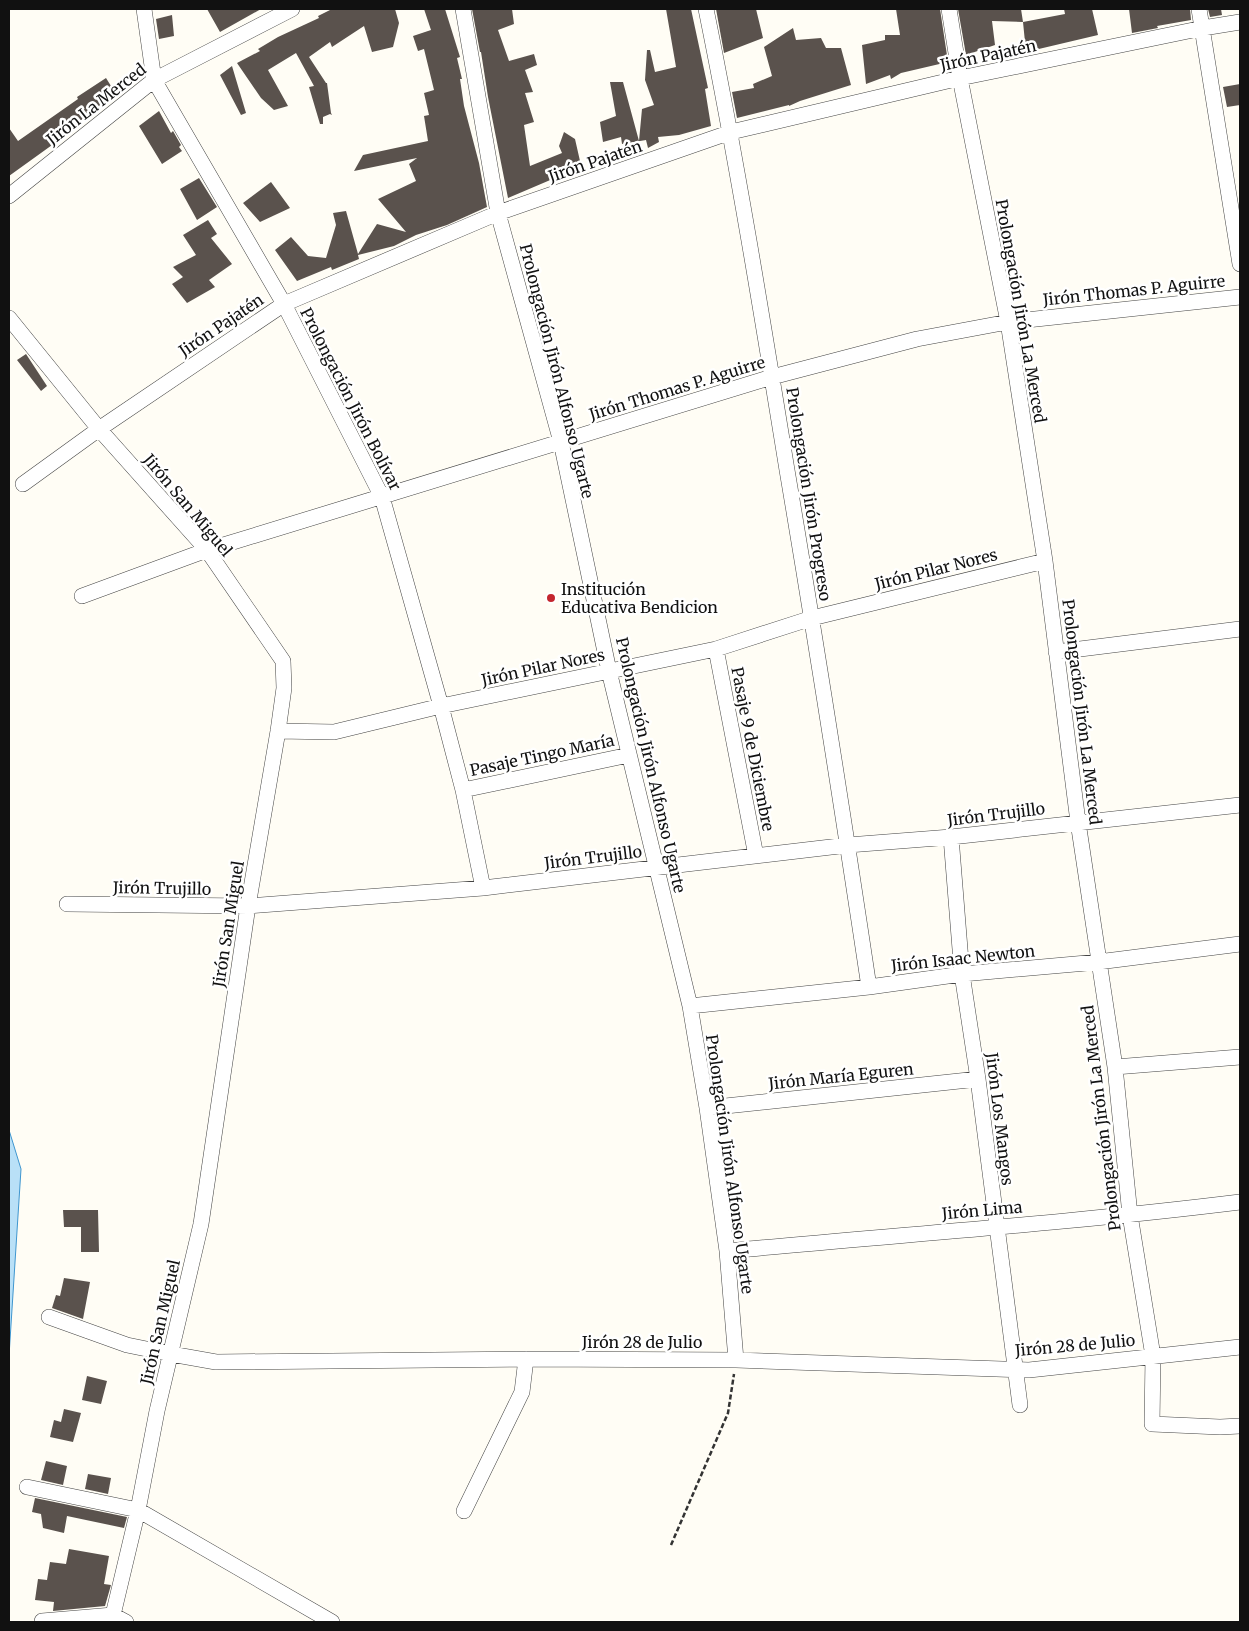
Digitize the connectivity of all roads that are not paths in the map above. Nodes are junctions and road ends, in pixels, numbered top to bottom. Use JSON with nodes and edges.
{"nodes":[{"id":1,"x":144,"y":9,"type":"edge"},
{"id":2,"x":292,"y":9,"type":"edge"},
{"id":3,"x":463,"y":9,"type":"edge"},
{"id":4,"x":706,"y":9,"type":"edge"},
{"id":5,"x":949,"y":9,"type":"edge"},
{"id":6,"x":1199,"y":9,"type":"edge"},
{"id":7,"x":1240,"y":22,"type":"edge"},
{"id":8,"x":1203,"y":28,"type":"junction"},
{"id":9,"x":960,"y":78,"type":"junction"},
{"id":10,"x":154,"y":80,"type":"junction"},
{"id":11,"x":731,"y":132,"type":"junction"},
{"id":12,"x":9,"y":196,"type":"edge"},
{"id":13,"x":498,"y":214,"type":"junction"},
{"id":14,"x":1240,"y":264,"type":"edge"},
{"id":15,"x":1240,"y":296,"type":"edge"},
{"id":16,"x":284,"y":304,"type":"junction"},
{"id":17,"x":9,"y":318,"type":"edge"},
{"id":18,"x":1008,"y":322,"type":"junction"},
{"id":19,"x":772,"y":377,"type":"junction"},
{"id":20,"x":99,"y":429,"type":"junction"},
{"id":21,"x":561,"y":442,"type":"junction"},
{"id":22,"x":23,"y":484,"type":"dead end"},
{"id":23,"x":382,"y":497,"type":"junction"},
{"id":24,"x":207,"y":550,"type":"junction"},
{"id":25,"x":1046,"y":560,"type":"junction"},
{"id":26,"x":82,"y":596,"type":"dead end"},
{"id":27,"x":812,"y":618,"type":"junction"},
{"id":28,"x":1240,"y":630,"type":"edge"},
{"id":29,"x":716,"y":649,"type":"junction"},
{"id":30,"x":1056,"y":652,"type":"junction"},
{"id":31,"x":609,"y":671,"type":"junction"},
{"id":32,"x":441,"y":706,"type":"junction"},
{"id":33,"x":278,"y":731,"type":"junction"},
{"id":34,"x":630,"y":755,"type":"junction"},
{"id":35,"x":463,"y":790,"type":"junction"},
{"id":36,"x":1240,"y":805,"type":"edge"},
{"id":37,"x":1078,"y":822,"type":"junction"},
{"id":38,"x":951,"y":837,"type":"junction"},
{"id":39,"x":848,"y":846,"type":"junction"},
{"id":40,"x":756,"y":856,"type":"junction"},
{"id":41,"x":657,"y":866,"type":"junction"},
{"id":42,"x":483,"y":888,"type":"junction"},
{"id":43,"x":68,"y":904,"type":"dead end"},
{"id":44,"x":248,"y":906,"type":"junction"},
{"id":45,"x":1240,"y":944,"type":"edge"},
{"id":46,"x":1098,"y":962,"type":"junction"},
{"id":47,"x":962,"y":974,"type":"junction"},
{"id":48,"x":869,"y":986,"type":"junction"},
{"id":49,"x":690,"y":1006,"type":"junction"},
{"id":50,"x":1240,"y":1057,"type":"edge"},
{"id":51,"x":1115,"y":1067,"type":"junction"},
{"id":52,"x":978,"y":1079,"type":"junction"},
{"id":53,"x":707,"y":1108,"type":"junction"},
{"id":54,"x":1240,"y":1202,"type":"edge"},
{"id":55,"x":1130,"y":1215,"type":"junction"},
{"id":56,"x":996,"y":1226,"type":"junction"},
{"id":57,"x":727,"y":1252,"type":"junction"},
{"id":58,"x":49,"y":1316,"type":"dead end"},
{"id":59,"x":1240,"y":1347,"type":"edge"},
{"id":60,"x":171,"y":1354,"type":"junction"},
{"id":61,"x":1153,"y":1356,"type":"junction"},
{"id":62,"x":526,"y":1359,"type":"junction"},
{"id":63,"x":736,"y":1360,"type":"junction"},
{"id":64,"x":1016,"y":1368,"type":"junction"},
{"id":65,"x":1020,"y":1405,"type":"dead end"},
{"id":66,"x":1240,"y":1426,"type":"edge"},
{"id":67,"x":27,"y":1486,"type":"dead end"},
{"id":68,"x":138,"y":1510,"type":"junction"},
{"id":69,"x":464,"y":1511,"type":"dead end"},
{"id":70,"x":117,"y":1620,"type":"edge"},
{"id":71,"x":42,"y":1621,"type":"dead end"},
{"id":72,"x":332,"y":1622,"type":"edge"}],
"edges":[{"from":1,"to":10,"type":"street","name":"Prolongación Jirón Bolívar"},
{"from":2,"to":10,"type":"street","name":"Jirón La Merced"},
{"from":3,"to":13,"type":"street","name":"Prolongación Jirón Alfonso Ugarte"},
{"from":4,"to":11,"type":"street","name":"Prolongación Jirón Progreso"},
{"from":5,"to":9,"type":"street","name":"Prolongación Jirón La Merced"},
{"from":6,"to":8,"type":"street"},
{"from":7,"to":8,"type":"street","name":"Jirón Pajatén"},
{"from":8,"to":9,"type":"street","name":"Jirón Pajatén"},
{"from":8,"to":14,"type":"street"},
{"from":9,"to":11,"type":"street","name":"Jirón Pajatén"},
{"from":9,"to":18,"type":"street","name":"Prolongación Jirón La Merced"},
{"from":10,"to":12,"type":"street","name":"Jirón La Merced"},
{"from":10,"to":16,"type":"street","name":"Prolongación Jirón Bolívar"},
{"from":11,"to":13,"type":"street","name":"Jirón Pajatén"},
{"from":11,"to":19,"type":"street","name":"Prolongación Jirón Progreso"},
{"from":13,"to":16,"type":"street","name":"Jirón Pajatén"},
{"from":13,"to":21,"type":"street","name":"Prolongación Jirón Alfonso Ugarte"},
{"from":15,"to":18,"type":"street","name":"Jirón Thomas P. Aguirre"},
{"from":16,"to":20,"type":"street","name":"Jirón Pajatén"},
{"from":16,"to":23,"type":"street","name":"Prolongación Jirón Bolívar"},
{"from":17,"to":20,"type":"street","name":"Jirón San Miguel"},
{"from":18,"to":19,"type":"street","name":"Jirón Thomas P. Aguirre"},
{"from":18,"to":25,"type":"street","name":"Prolongación Jirón La Merced"},
{"from":19,"to":21,"type":"street","name":"Jirón Thomas P. Aguirre"},
{"from":19,"to":27,"type":"street","name":"Prolongación Jirón Progreso"},
{"from":20,"to":22,"type":"street","name":"Jirón Pajatén"},
{"from":20,"to":24,"type":"street","name":"Jirón San Miguel"},
{"from":21,"to":23,"type":"street","name":"Jirón Thomas P. Aguirre"},
{"from":21,"to":31,"type":"street","name":"Prolongación Jirón Alfonso Ugarte"},
{"from":23,"to":24,"type":"street","name":"Jirón Thomas P. Aguirre"},
{"from":23,"to":32,"type":"street","name":"Prolongación Jirón Bolívar"},
{"from":24,"to":26,"type":"street","name":"Jirón Thomas P. Aguirre"},
{"from":24,"to":33,"type":"street","name":"Jirón San Miguel"},
{"from":25,"to":27,"type":"street","name":"Jirón Pilar Nores"},
{"from":25,"to":30,"type":"street","name":"Prolongación Jirón La Merced"},
{"from":27,"to":29,"type":"street","name":"Jirón Pilar Nores"},
{"from":27,"to":39,"type":"street","name":"Prolongación Jirón Progreso"},
{"from":28,"to":30,"type":"street"},
{"from":29,"to":31,"type":"street","name":"Jirón Pilar Nores"},
{"from":29,"to":40,"type":"street","name":"Pasaje 9 de Diciembre"},
{"from":30,"to":37,"type":"street","name":"Prolongación Jirón La Merced"},
{"from":31,"to":32,"type":"street","name":"Jirón Pilar Nores"},
{"from":31,"to":34,"type":"street","name":"Prolongación Jirón Alfonso Ugarte"},
{"from":32,"to":33,"type":"street","name":"Jirón Pilar Nores"},
{"from":32,"to":35,"type":"street","name":"Prolongación Jirón Bolívar"},
{"from":33,"to":44,"type":"street","name":"Jirón San Miguel"},
{"from":34,"to":35,"type":"street","name":"Pasaje Tingo María"},
{"from":34,"to":41,"type":"street","name":"Prolongación Jirón Alfonso Ugarte"},
{"from":35,"to":42,"type":"street","name":"Prolongación Jirón Bolívar"},
{"from":36,"to":37,"type":"street","name":"Jirón Trujillo"},
{"from":37,"to":38,"type":"street","name":"Jirón Trujillo"},
{"from":37,"to":46,"type":"street","name":"Prolongación Jirón La Merced"},
{"from":38,"to":39,"type":"street","name":"Jirón Trujillo"},
{"from":38,"to":47,"type":"street","name":"Jirón Los Mangos"},
{"from":39,"to":40,"type":"street","name":"Jirón Trujillo"},
{"from":39,"to":48,"type":"street","name":"Prolongación Jirón Progreso"},
{"from":40,"to":41,"type":"street","name":"Jirón Trujillo"},
{"from":41,"to":42,"type":"street","name":"Jirón Trujillo"},
{"from":41,"to":49,"type":"street","name":"Prolongación Jirón Alfonso Ugarte"},
{"from":42,"to":44,"type":"street","name":"Jirón Trujillo"},
{"from":43,"to":44,"type":"street","name":"Jirón Trujillo"},
{"from":44,"to":60,"type":"street","name":"Jirón San Miguel"},
{"from":45,"to":46,"type":"street","name":"Jirón Isaac Newton"},
{"from":46,"to":47,"type":"street","name":"Jirón Isaac Newton"},
{"from":46,"to":51,"type":"street","name":"Prolongación Jirón La Merced"},
{"from":47,"to":48,"type":"street","name":"Jirón Isaac Newton"},
{"from":47,"to":52,"type":"street","name":"Jirón Los Mangos"},
{"from":48,"to":49,"type":"street","name":"Jirón Isaac Newton"},
{"from":49,"to":53,"type":"street","name":"Prolongación Jirón Alfonso Ugarte"},
{"from":50,"to":51,"type":"street"},
{"from":51,"to":55,"type":"street","name":"Prolongación Jirón La Merced"},
{"from":52,"to":53,"type":"street","name":"Jirón María Eguren"},
{"from":52,"to":56,"type":"street","name":"Jirón Los Mangos"},
{"from":53,"to":57,"type":"street","name":"Prolongación Jirón Alfonso Ugarte"},
{"from":54,"to":55,"type":"street","name":"Jirón Lima"},
{"from":55,"to":56,"type":"street","name":"Jirón Lima"},
{"from":55,"to":61,"type":"street","name":"Prolongación Jirón La Merced"},
{"from":56,"to":57,"type":"street","name":"Jirón Lima"},
{"from":56,"to":64,"type":"street","name":"Jirón Los Mangos"},
{"from":57,"to":63,"type":"street","name":"Prolongación Jirón Alfonso Ugarte"},
{"from":58,"to":60,"type":"street","name":"Jirón 28 de Julio"},
{"from":59,"to":61,"type":"street","name":"Jirón 28 de Julio"},
{"from":60,"to":62,"type":"street","name":"Jirón 28 de Julio"},
{"from":60,"to":68,"type":"street","name":"Jirón San Miguel"},
{"from":61,"to":64,"type":"street","name":"Jirón 28 de Julio"},
{"from":61,"to":66,"type":"street","name":"Prolongación Jirón La Merced"},
{"from":62,"to":63,"type":"street","name":"Jirón 28 de Julio"},
{"from":62,"to":69,"type":"street"},
{"from":63,"to":64,"type":"street","name":"Jirón 28 de Julio"},
{"from":64,"to":65,"type":"street","name":"Jirón Los Mangos"},
{"from":67,"to":68,"type":"street"},
{"from":68,"to":70,"type":"street","name":"Jirón San Miguel"},
{"from":68,"to":72,"type":"street"},
{"from":70,"to":71,"type":"street"}]}
